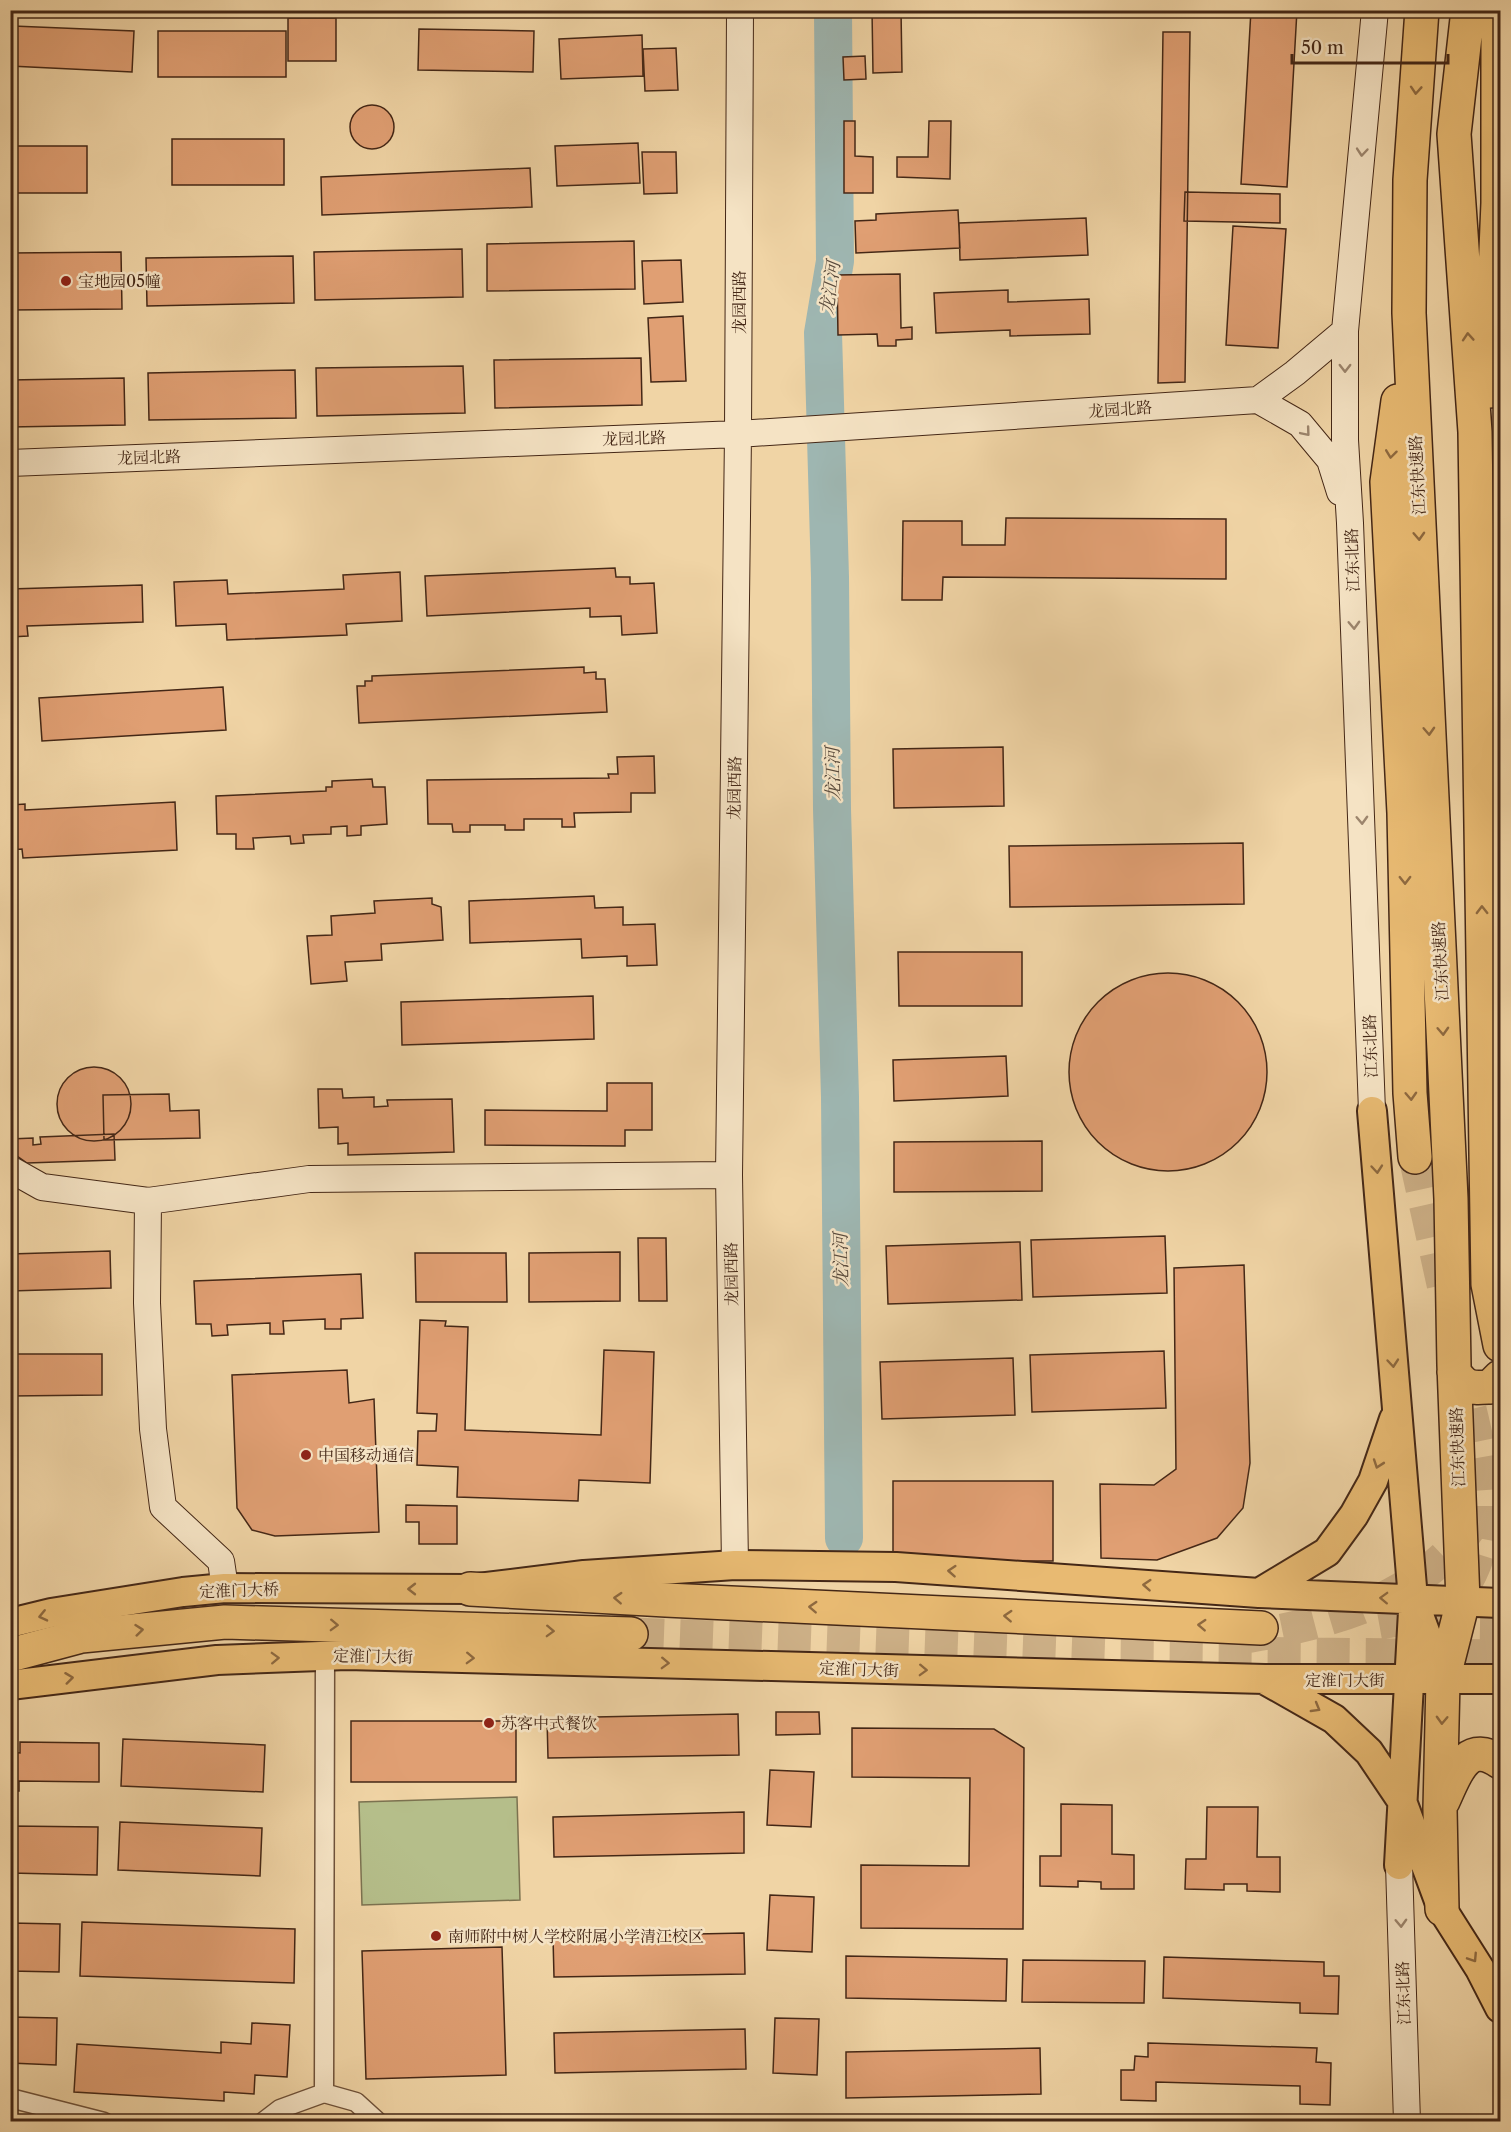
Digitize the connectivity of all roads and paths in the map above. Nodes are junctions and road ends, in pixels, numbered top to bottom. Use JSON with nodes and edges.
{"nodes":[{"id":1,"x":740,"y":10,"type":"edge"},
{"id":2,"x":1375,"y":10,"type":"edge"},
{"id":3,"x":1468,"y":10,"type":"edge"},
{"id":4,"x":1498,"y":10,"type":"edge"},
{"id":5,"x":1421,"y":13,"type":"edge"},
{"id":6,"x":1499,"y":188,"type":"edge"},
{"id":7,"x":1409,"y":313,"type":"junction"},
{"id":8,"x":1345,"y":331,"type":"junction"},
{"id":9,"x":1258,"y":400,"type":"junction"},
{"id":10,"x":738,"y":434,"type":"junction"},
{"id":11,"x":10,"y":463,"type":"edge"},
{"id":12,"x":1350,"y":523,"type":"junction"},
{"id":13,"x":1497,"y":684,"type":"dead end"},
{"id":14,"x":1372,"y":1111,"type":"joint"},
{"id":15,"x":1415,"y":1157,"type":"tunnel mouth"},
{"id":16,"x":10,"y":1169,"type":"edge"},
{"id":17,"x":729,"y":1175,"type":"junction"},
{"id":18,"x":147,"y":1201,"type":"junction"},
{"id":19,"x":1500,"y":1345,"type":"edge"},
{"id":20,"x":1454,"y":1372,"type":"junction"},
{"id":21,"x":1500,"y":1377,"type":"edge"},
{"id":22,"x":1397,"y":1408,"type":"junction"},
{"id":23,"x":735,"y":1565,"type":"junction"},
{"id":24,"x":225,"y":1588,"type":"junction"},
{"id":25,"x":470,"y":1589,"type":"junction"},
{"id":26,"x":1259,"y":1593,"type":"junction"},
{"id":27,"x":1413,"y":1599,"type":"junction"},
{"id":28,"x":1463,"y":1601,"type":"junction"},
{"id":29,"x":1500,"y":1603,"type":"edge"},
{"id":30,"x":10,"y":1623,"type":"edge"},
{"id":31,"x":1261,"y":1628,"type":"tunnel mouth"},
{"id":32,"x":631,"y":1634,"type":"tunnel mouth"},
{"id":33,"x":10,"y":1655,"type":"edge"},
{"id":34,"x":325,"y":1656,"type":"junction"},
{"id":35,"x":1265,"y":1679,"type":"junction"},
{"id":36,"x":1500,"y":1679,"type":"edge"},
{"id":37,"x":1409,"y":1680,"type":"junction"},
{"id":38,"x":1443,"y":1680,"type":"junction"},
{"id":39,"x":10,"y":1685,"type":"edge"},
{"id":40,"x":1500,"y":1762,"type":"edge"},
{"id":41,"x":1402,"y":1801,"type":"junction"},
{"id":42,"x":1440,"y":1809,"type":"junction"},
{"id":43,"x":1399,"y":1865,"type":"joint"},
{"id":44,"x":1442,"y":1909,"type":"junction"},
{"id":45,"x":1500,"y":2008,"type":"edge"},
{"id":46,"x":324,"y":2093,"type":"junction"},
{"id":47,"x":10,"y":2098,"type":"edge"},
{"id":48,"x":104,"y":2121,"type":"edge"},
{"id":49,"x":263,"y":2121,"type":"edge"},
{"id":50,"x":378,"y":2121,"type":"edge"},
{"id":51,"x":1407,"y":2121,"type":"edge"}],
"edges":[{"from":1,"to":10,"type":"main road","name":"龙园西路"},
{"from":2,"to":8,"type":"main road","name":"江东北路","one_way":true},
{"from":19,"to":3,"type":"highway","one_way":true},
{"from":4,"to":6,"type":"highway"},
{"from":5,"to":7,"type":"highway","name":"江东快速路","one_way":true},
{"from":6,"to":13,"type":"highway"},
{"from":7,"to":15,"type":"highway","one_way":true},
{"from":7,"to":20,"type":"highway","name":"江东快速路","one_way":true},
{"from":8,"to":9,"type":"main road"},
{"from":8,"to":12,"type":"main road","name":"江东北路","one_way":true},
{"from":9,"to":10,"type":"main road","name":"龙园北路"},
{"from":9,"to":12,"type":"main road","one_way":true},
{"from":10,"to":11,"type":"main road","name":"龙园北路"},
{"from":10,"to":17,"type":"main road","name":"龙园西路"},
{"from":12,"to":14,"type":"main road","name":"江东北路","one_way":true},
{"from":14,"to":22,"type":"main road","one_way":true},
{"from":16,"to":18,"type":"main road"},
{"from":17,"to":18,"type":"main road"},
{"from":17,"to":23,"type":"main road","name":"龙园西路"},
{"from":18,"to":24,"type":"main road"},
{"from":20,"to":21,"type":"highway"},
{"from":20,"to":28,"type":"highway","name":"江东快速路"},
{"from":22,"to":26,"type":"main road","one_way":true},
{"from":22,"to":27,"type":"main road"},
{"from":23,"to":25,"type":"main road"},
{"from":26,"to":23,"type":"main road","one_way":true},
{"from":25,"to":24,"type":"main road","name":"定淮门大桥","one_way":true},
{"from":24,"to":30,"type":"main road","name":"定淮门大桥","one_way":true},
{"from":31,"to":25,"type":"highway","one_way":true},
{"from":27,"to":26,"type":"main road","one_way":true},
{"from":27,"to":28,"type":"main road"},
{"from":27,"to":37,"type":"main road"},
{"from":27,"to":38,"type":"main road"},
{"from":28,"to":29,"type":"main road"},
{"from":28,"to":38,"type":"highway","name":"江东快速路"},
{"from":33,"to":32,"type":"highway","one_way":true},
{"from":34,"to":35,"type":"main road","name":"定淮门大街","one_way":true},
{"from":39,"to":34,"type":"main road","name":"定淮门大街","one_way":true},
{"from":34,"to":46,"type":"street"},
{"from":35,"to":37,"type":"main road","name":"定淮门大街"},
{"from":35,"to":41,"type":"main road","one_way":true},
{"from":36,"to":38,"type":"main road","name":"定淮门大街"},
{"from":37,"to":38,"type":"main road","name":"定淮门大街"},
{"from":37,"to":41,"type":"main road"},
{"from":38,"to":42,"type":"highway","name":"江东快速路","one_way":true},
{"from":40,"to":42,"type":"highway"},
{"from":41,"to":43,"type":"main road"},
{"from":41,"to":44,"type":"main road"},
{"from":42,"to":44,"type":"highway","name":"江东快速路"},
{"from":43,"to":51,"type":"main road","name":"江东北路","one_way":true},
{"from":44,"to":45,"type":"main road","one_way":true},
{"from":46,"to":49,"type":"street"},
{"from":46,"to":50,"type":"street"},
{"from":47,"to":48,"type":"street"}]}
